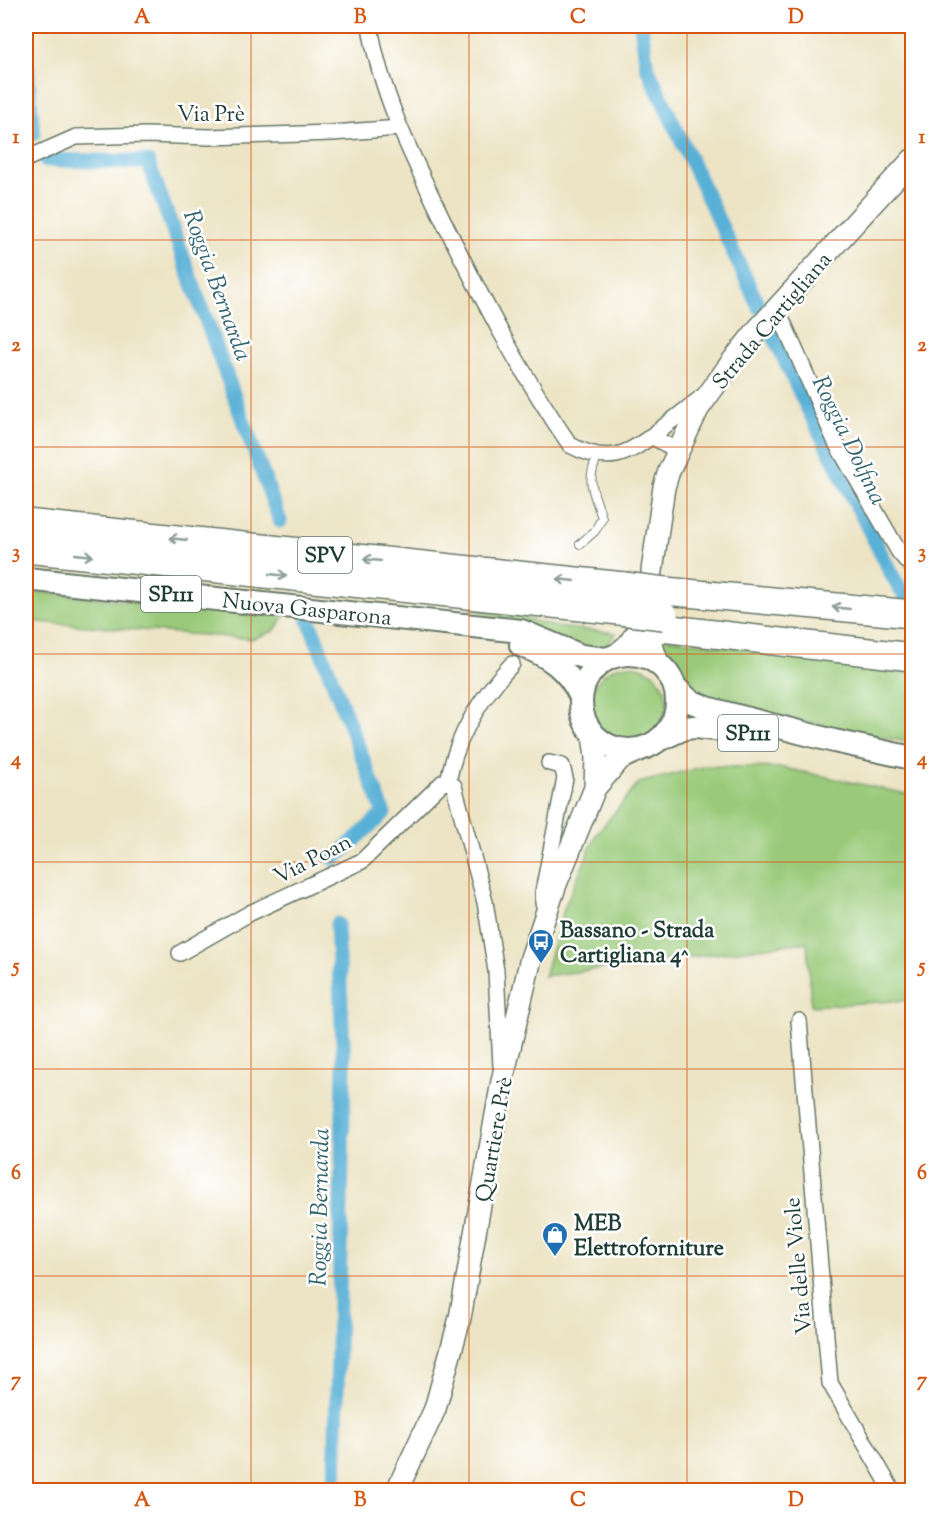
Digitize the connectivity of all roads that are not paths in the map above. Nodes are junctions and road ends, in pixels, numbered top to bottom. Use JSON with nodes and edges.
{"nodes":[{"id":1,"x":370,"y":26,"type":"edge"},
{"id":2,"x":400,"y":128,"type":"junction"},
{"id":3,"x":26,"y":159,"type":"edge"},
{"id":4,"x":912,"y":160,"type":"edge"},
{"id":5,"x":777,"y":308,"type":"junction"},
{"id":6,"x":711,"y":389,"type":"junction"},
{"id":7,"x":651,"y":436,"type":"junction"},
{"id":8,"x":678,"y":450,"type":"junction"},
{"id":9,"x":598,"y":456,"type":"junction"},
{"id":10,"x":26,"y":523,"type":"edge"},
{"id":11,"x":580,"y":544,"type":"dead end"},
{"id":12,"x":26,"y":549,"type":"edge"},
{"id":13,"x":912,"y":567,"type":"edge"},
{"id":14,"x":26,"y":579,"type":"edge"},
{"id":15,"x":641,"y":609,"type":"junction"},
{"id":16,"x":906,"y":614,"type":"edge"},
{"id":17,"x":481,"y":628,"type":"junction"},
{"id":18,"x":912,"y":644,"type":"edge"},
{"id":19,"x":610,"y":657,"type":"junction"},
{"id":20,"x":912,"y":657,"type":"edge"},
{"id":21,"x":658,"y":663,"type":"junction"},
{"id":22,"x":512,"y":664,"type":"dead end"},
{"id":23,"x":676,"y":688,"type":"junction"},
{"id":24,"x":581,"y":697,"type":"junction"},
{"id":25,"x":593,"y":735,"type":"junction"},
{"id":26,"x":834,"y":741,"type":"junction"},
{"id":27,"x":653,"y":743,"type":"junction"},
{"id":28,"x":912,"y":758,"type":"edge"},
{"id":29,"x":549,"y":763,"type":"dead end"},
{"id":30,"x":448,"y":782,"type":"junction"},
{"id":31,"x":595,"y":788,"type":"junction"},
{"id":32,"x":547,"y":913,"type":"junction"},
{"id":33,"x":180,"y":953,"type":"dead end"},
{"id":34,"x":799,"y":1022,"type":"dead end"},
{"id":35,"x":502,"y":1081,"type":"junction"},
{"id":36,"x":397,"y":1491,"type":"edge"},
{"id":37,"x":891,"y":1491,"type":"edge"}],
"edges":[{"from":1,"to":2,"type":"street"},
{"from":2,"to":3,"type":"street","name":"Via Prè"},
{"from":2,"to":9,"type":"street"},
{"from":4,"to":5,"type":"street","name":"Strada Cartigliana"},
{"from":5,"to":6,"type":"street","name":"Strada Cartigliana"},
{"from":5,"to":13,"type":"street"},
{"from":6,"to":7,"type":"street"},
{"from":6,"to":8,"type":"street","name":"Strada Cartigliana"},
{"from":7,"to":8,"type":"street"},
{"from":7,"to":9,"type":"street"},
{"from":8,"to":15,"type":"street","name":"Strada Cartigliana"},
{"from":9,"to":11,"type":"lane"},
{"from":15,"to":10,"type":"highway","number":"SPV","one_way":true},
{"from":12,"to":15,"type":"highway","number":"SPV","one_way":true},
{"from":14,"to":17,"type":"main road","name":"Nuova Gasparona","number":"SP111"},
{"from":16,"to":15,"type":"highway","number":"SPV","one_way":true},
{"from":15,"to":18,"type":"highway","number":"SPV"},
{"from":15,"to":19,"type":"street"},
{"from":15,"to":20,"type":"highway"},
{"from":15,"to":21,"type":"street","name":"Strada Cartigliana"},
{"from":17,"to":19,"type":"main road","name":"Nuova Gasparona","number":"SP111"},
{"from":17,"to":24,"type":"main road","name":"Nuova Gasparona","number":"SP111"},
{"from":19,"to":21,"type":"main road","name":"Nuova Gasparona","number":"SP111"},
{"from":19,"to":24,"type":"main road"},
{"from":21,"to":23,"type":"main road","number":"SP111"},
{"from":22,"to":30,"type":"street"},
{"from":23,"to":26,"type":"main road","number":"SP111"},
{"from":23,"to":27,"type":"main road"},
{"from":24,"to":25,"type":"main road","name":"Nuova Gasparona","number":"SP111"},
{"from":25,"to":27,"type":"main road","number":"SP111"},
{"from":25,"to":31,"type":"street","name":"Quartiere Prè"},
{"from":26,"to":27,"type":"main road","number":"SP111"},
{"from":26,"to":28,"type":"main road","number":"SP111"},
{"from":27,"to":31,"type":"street","name":"Quartiere Prè"},
{"from":29,"to":32,"type":"street"},
{"from":30,"to":33,"type":"street","name":"Via Poan"},
{"from":30,"to":35,"type":"street"},
{"from":31,"to":32,"type":"street","name":"Quartiere Prè"},
{"from":32,"to":35,"type":"street","name":"Quartiere Prè"},
{"from":34,"to":37,"type":"street","name":"Via delle Viole"},
{"from":35,"to":36,"type":"street","name":"Quartiere Prè"}]}
